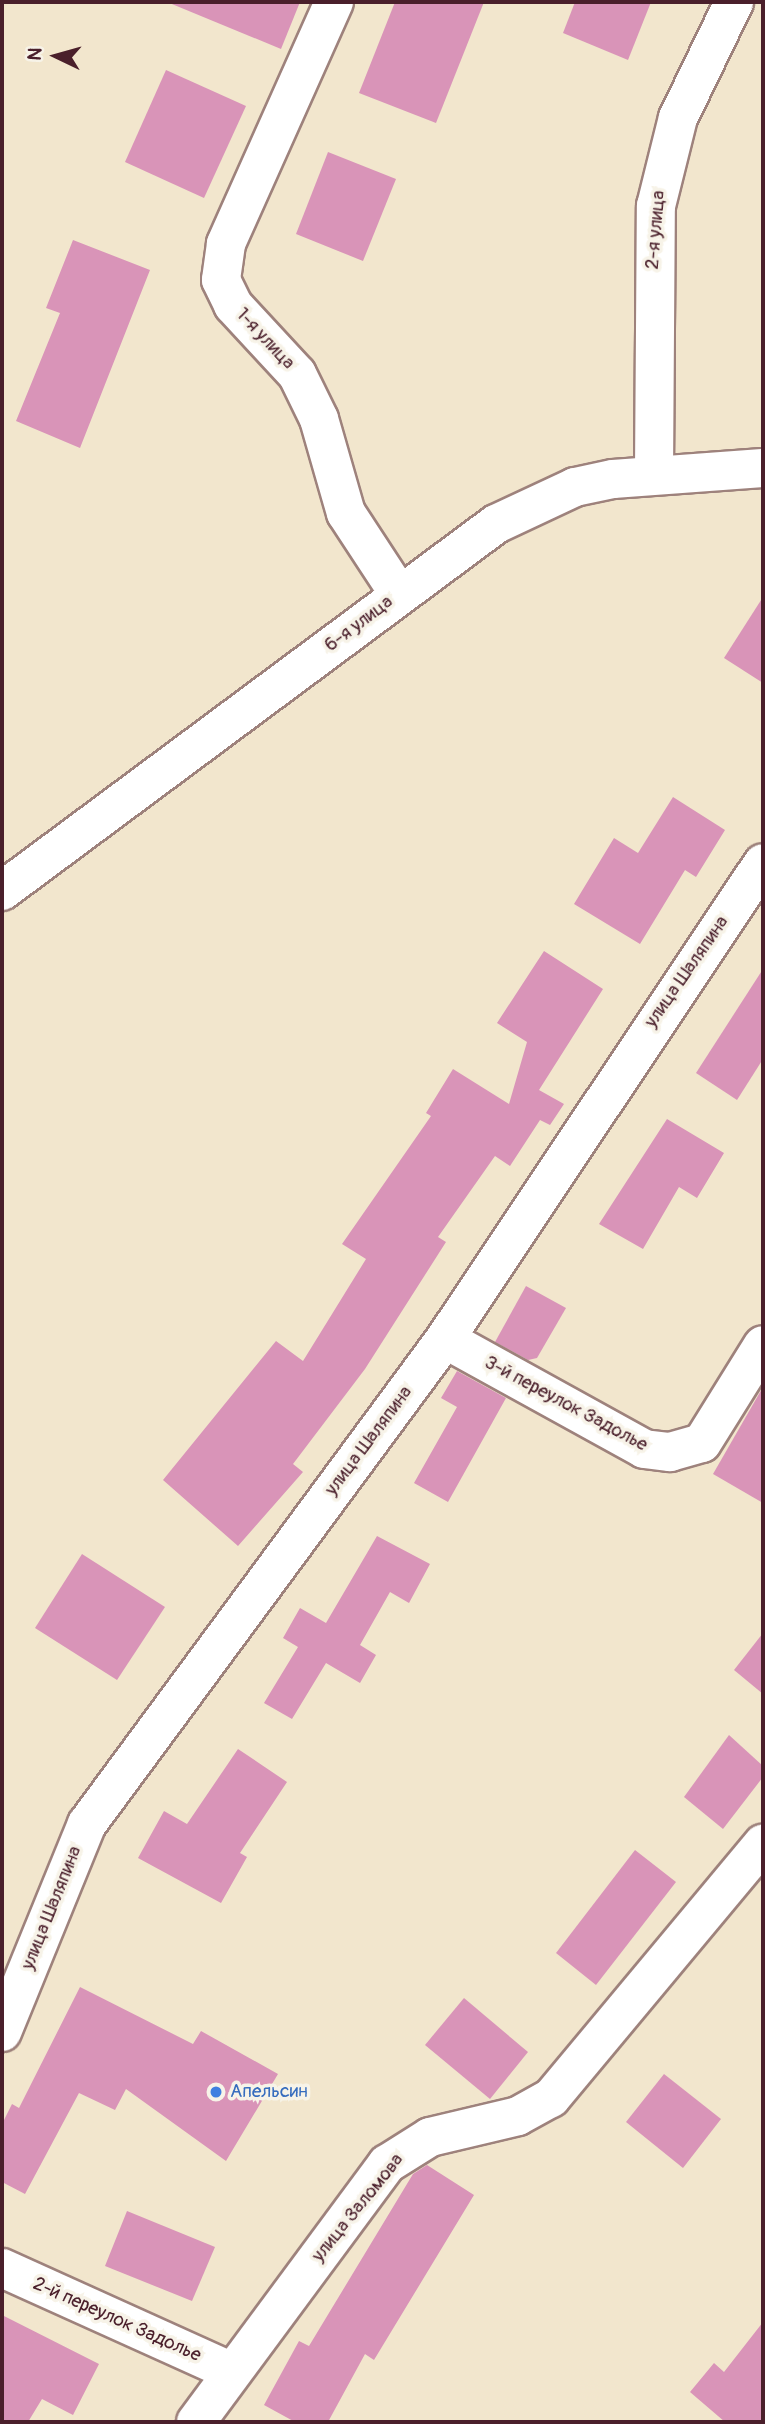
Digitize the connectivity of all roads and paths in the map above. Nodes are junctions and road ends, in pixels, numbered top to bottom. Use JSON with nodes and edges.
{"nodes":[{"id":1,"x":334,"y":2,"type":"edge"},
{"id":2,"x":734,"y":2,"type":"edge"},
{"id":3,"x":763,"y":468,"type":"edge"},
{"id":4,"x":654,"y":473,"type":"junction"},
{"id":5,"x":399,"y":594,"type":"junction"},
{"id":6,"x":763,"y":863,"type":"edge"},
{"id":7,"x":2,"y":891,"type":"edge"},
{"id":8,"x":445,"y":1339,"type":"junction"},
{"id":9,"x":763,"y":1345,"type":"edge"},
{"id":10,"x":763,"y":1844,"type":"edge"},
{"id":11,"x":2,"y":2032,"type":"edge"},
{"id":12,"x":2,"y":2268,"type":"edge"},
{"id":13,"x":232,"y":2372,"type":"junction"},
{"id":14,"x":197,"y":2422,"type":"edge"}],
"edges":[{"from":1,"to":5,"type":"street","name":"1-я улица"},
{"from":2,"to":4,"type":"street","name":"2-я улица"},
{"from":3,"to":4,"type":"street","name":"6-я улица"},
{"from":4,"to":5,"type":"street","name":"6-я улица"},
{"from":5,"to":7,"type":"street","name":"6-я улица"},
{"from":6,"to":8,"type":"street","name":"улица Шаляпина"},
{"from":8,"to":9,"type":"street","name":"3-й переулок Задолье"},
{"from":8,"to":11,"type":"street","name":"улица Шаляпина"},
{"from":10,"to":13,"type":"street","name":"улица Заломова"},
{"from":12,"to":13,"type":"street","name":"2-й переулок Задолье"},
{"from":13,"to":14,"type":"street","name":"улица Заломова"}]}
